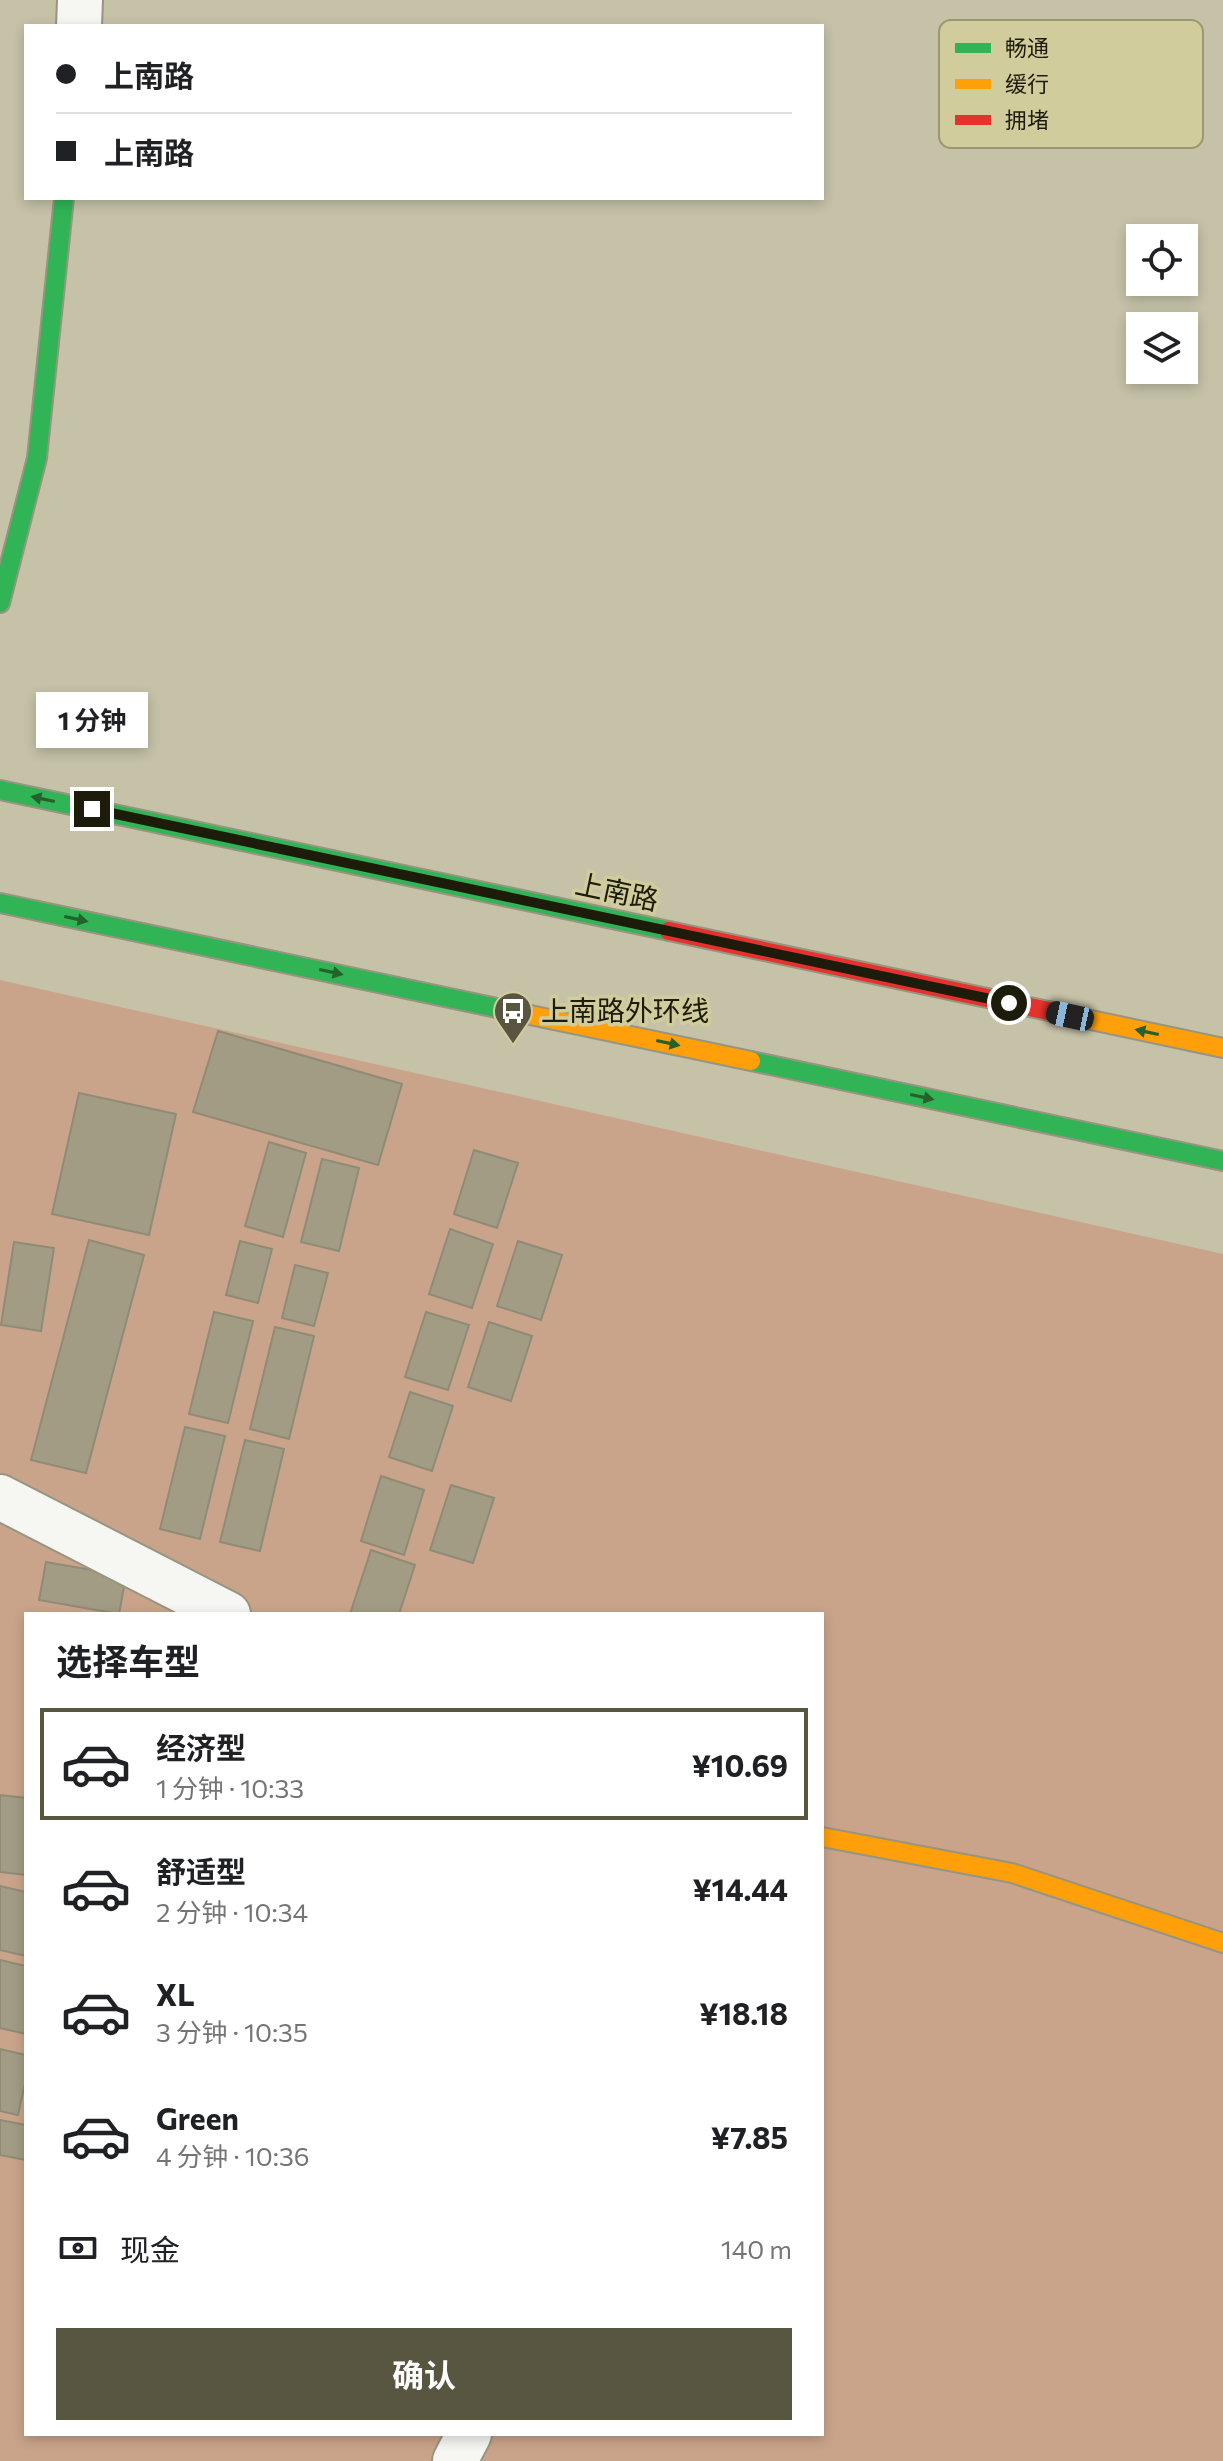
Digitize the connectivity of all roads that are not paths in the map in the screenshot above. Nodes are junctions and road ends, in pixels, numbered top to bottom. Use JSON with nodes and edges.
{"nodes":[{"id":1,"x":80,"y":0,"type":"edge"},
{"id":2,"x":79,"y":24,"type":"edge"},
{"id":3,"x":64,"y":200,"type":"edge"},
{"id":4,"x":0,"y":603,"type":"edge"},
{"id":5,"x":0,"y":790,"type":"edge"},
{"id":6,"x":0,"y":903,"type":"edge"},
{"id":7,"x":1223,"y":1048,"type":"edge"},
{"id":8,"x":1223,"y":1161,"type":"edge"},
{"id":9,"x":0,"y":1497,"type":"edge"},
{"id":10,"x":224,"y":1612,"type":"edge"},
{"id":11,"x":824,"y":1837,"type":"edge"},
{"id":12,"x":1223,"y":1943,"type":"edge"},
{"id":13,"x":468,"y":2436,"type":"edge"},
{"id":14,"x":455,"y":2461,"type":"edge"}],
"edges":[{"from":1,"to":2,"type":"street"},
{"from":3,"to":4,"type":"main road"},
{"from":7,"to":5,"type":"main road","name":"上南路","one_way":true},
{"from":6,"to":8,"type":"main road","one_way":true},
{"from":9,"to":10,"type":"street"},
{"from":11,"to":12,"type":"main road"},
{"from":13,"to":14,"type":"street"}]}
